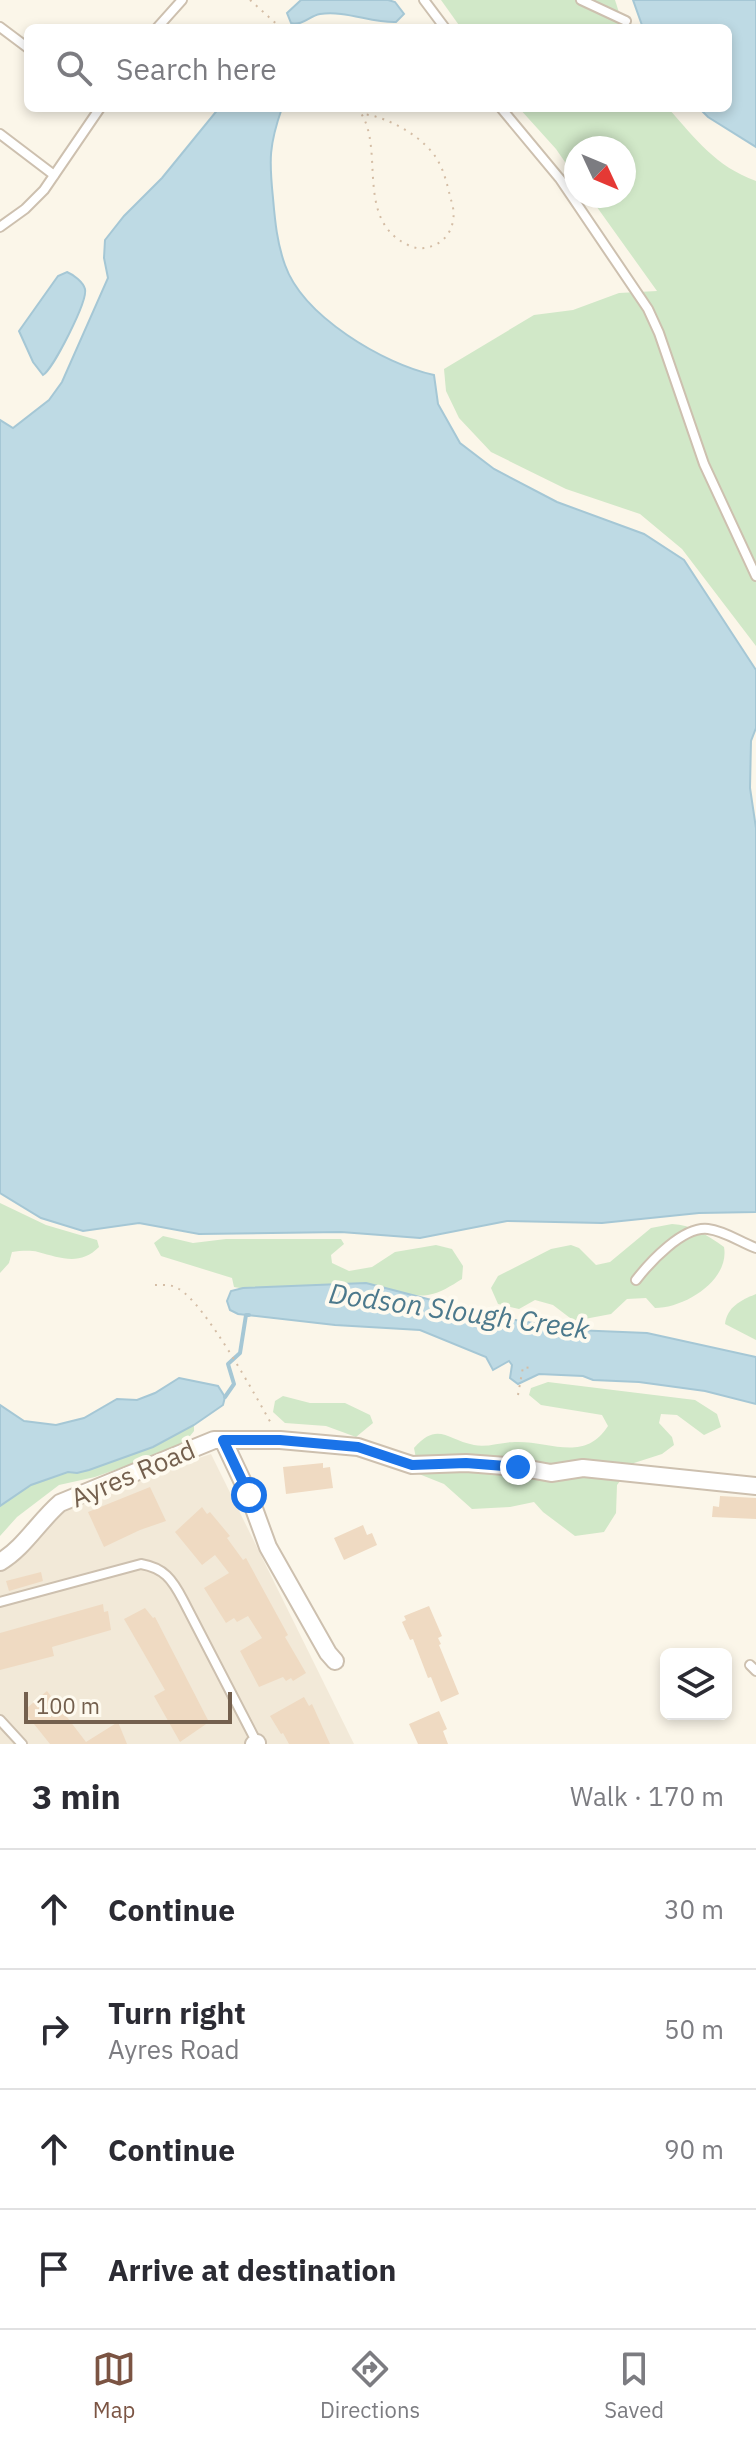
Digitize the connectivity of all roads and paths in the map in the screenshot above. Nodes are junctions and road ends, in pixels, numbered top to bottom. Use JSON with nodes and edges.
{"nodes":[{"id":1,"x":182,"y":0,"type":"edge"},
{"id":2,"x":250,"y":0,"type":"edge"},
{"id":3,"x":424,"y":0,"type":"edge"},
{"id":4,"x":581,"y":0,"type":"edge"},
{"id":5,"x":626,"y":21,"type":"dead end"},
{"id":6,"x":161,"y":24,"type":"edge"},
{"id":7,"x":277,"y":24,"type":"edge"},
{"id":8,"x":442,"y":24,"type":"edge"},
{"id":9,"x":0,"y":27,"type":"edge"},
{"id":10,"x":24,"y":45,"type":"edge"},
{"id":11,"x":97,"y":112,"type":"edge"},
{"id":12,"x":373,"y":112,"type":"edge"},
{"id":13,"x":504,"y":112,"type":"edge"},
{"id":14,"x":362,"y":114,"type":"joint"},
{"id":15,"x":375,"y":115,"type":"junction"},
{"id":16,"x":0,"y":134,"type":"edge"},
{"id":17,"x":54,"y":175,"type":"junction"},
{"id":18,"x":0,"y":227,"type":"edge"},
{"id":19,"x":756,"y":576,"type":"edge"},
{"id":20,"x":756,"y":1248,"type":"edge"},
{"id":21,"x":636,"y":1280,"type":"dead end"},
{"id":22,"x":155,"y":1285,"type":"dead end"},
{"id":23,"x":531,"y":1368,"type":"dead end"},
{"id":24,"x":518,"y":1395,"type":"dead end"},
{"id":25,"x":223,"y":1440,"type":"junction"},
{"id":26,"x":280,"y":1440,"type":"junction"},
{"id":27,"x":756,"y":1486,"type":"edge"},
{"id":28,"x":0,"y":1562,"type":"edge"},
{"id":29,"x":0,"y":1602,"type":"edge"},
{"id":30,"x":335,"y":1661,"type":"dead end"},
{"id":31,"x":0,"y":1720,"type":"edge"},
{"id":32,"x":22,"y":1744,"type":"edge"},
{"id":33,"x":256,"y":1744,"type":"edge"}],
"edges":[{"from":1,"to":6,"type":"lane"},
{"from":2,"to":7,"type":"path"},
{"from":3,"to":8,"type":"lane"},
{"from":4,"to":5,"type":"lane"},
{"from":9,"to":10,"type":"lane"},
{"from":11,"to":17,"type":"lane"},
{"from":12,"to":15,"type":"path"},
{"from":13,"to":19,"type":"lane"},
{"from":14,"to":15,"type":"path"},
{"from":14,"to":15,"type":"path"},
{"from":16,"to":17,"type":"lane"},
{"from":17,"to":18,"type":"lane"},
{"from":20,"to":21,"type":"lane"},
{"from":22,"to":26,"type":"path"},
{"from":23,"to":24,"type":"path"},
{"from":25,"to":26,"type":"street","name":"Ayres Road"},
{"from":25,"to":28,"type":"street","name":"Ayres Road"},
{"from":25,"to":30,"type":"street"},
{"from":26,"to":27,"type":"street","name":"Ayres Road"},
{"from":29,"to":33,"type":"lane"},
{"from":31,"to":32,"type":"lane"}]}
